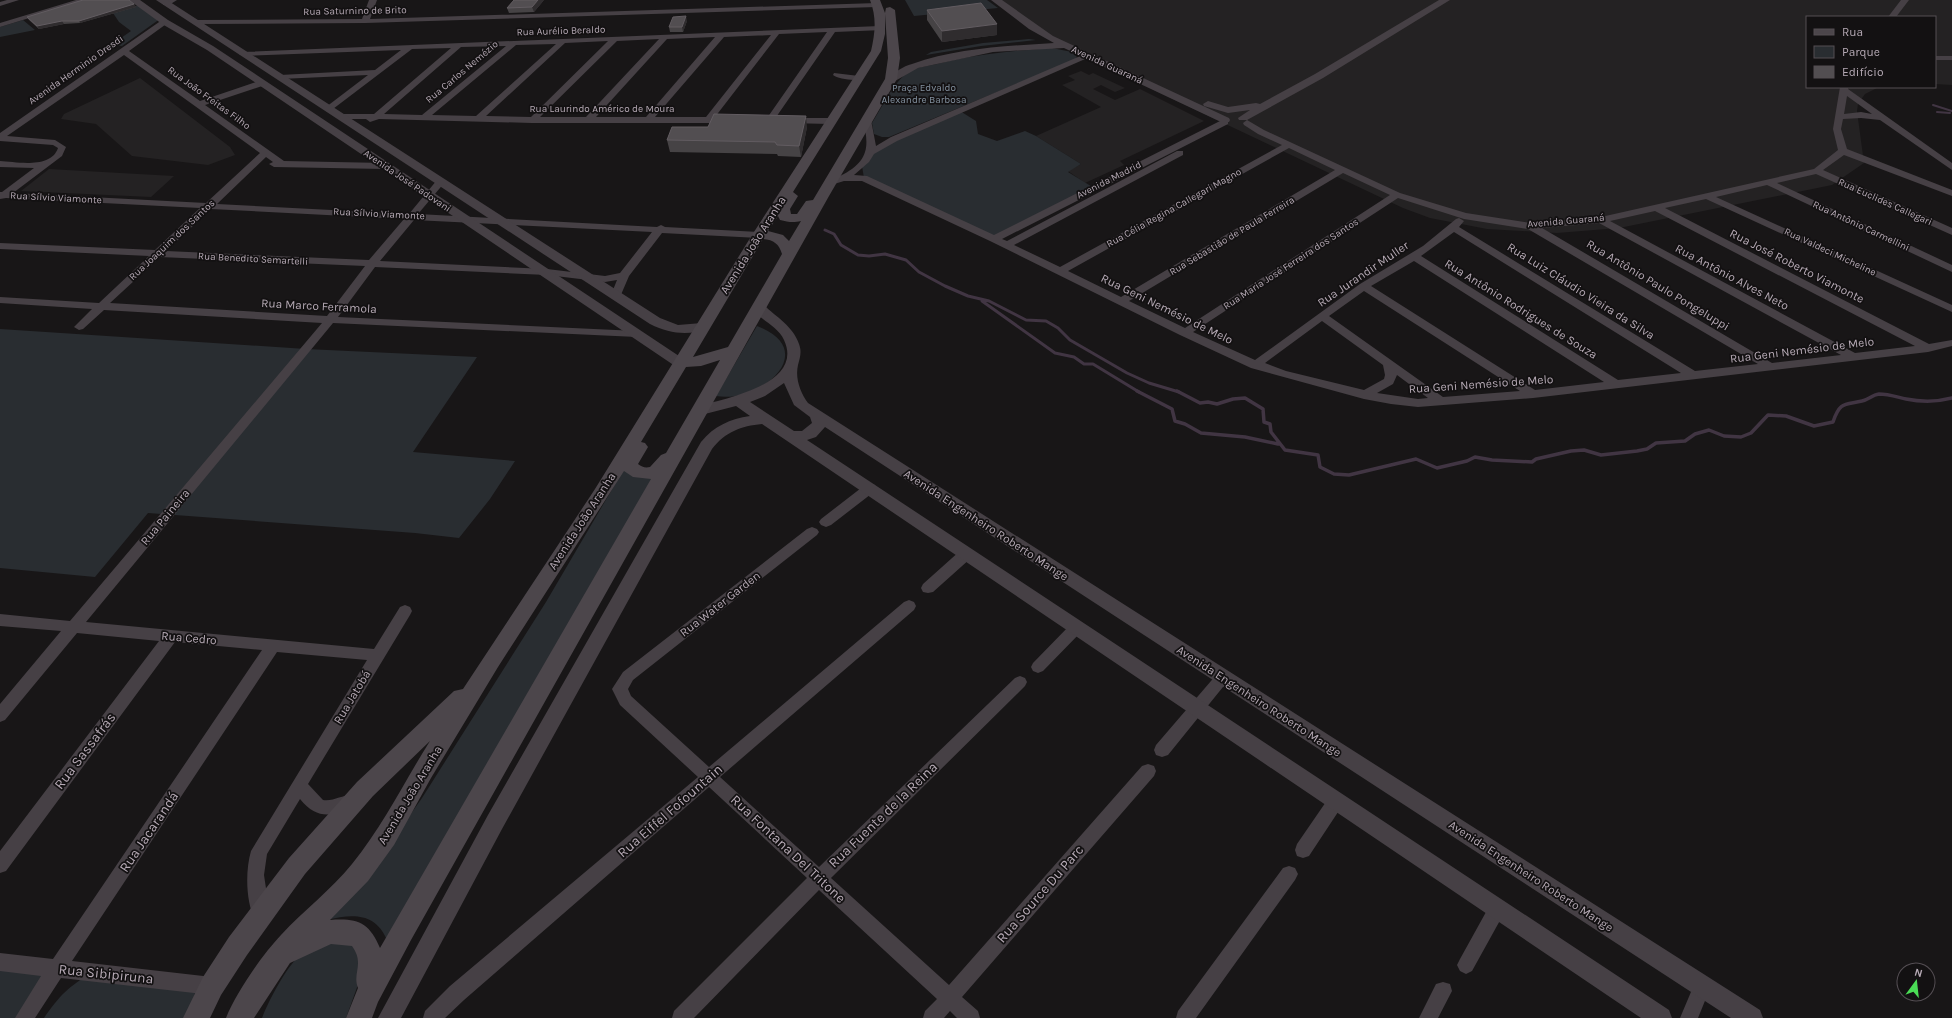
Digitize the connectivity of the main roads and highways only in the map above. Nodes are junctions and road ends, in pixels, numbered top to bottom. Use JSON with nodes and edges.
{"nodes":[{"id":1,"x":887,"y":0,"type":"edge"},
{"id":2,"x":876,"y":2,"type":"edge"},
{"id":3,"x":871,"y":76,"type":"junction"},
{"id":4,"x":878,"y":105,"type":"junction"},
{"id":5,"x":798,"y":175,"type":"junction"},
{"id":6,"x":822,"y":196,"type":"junction"},
{"id":7,"x":759,"y":234,"type":"junction"},
{"id":8,"x":789,"y":255,"type":"junction"},
{"id":9,"x":735,"y":350,"type":"junction"},
{"id":10,"x":680,"y":363,"type":"junction"},
{"id":11,"x":669,"y":380,"type":"junction"},
{"id":12,"x":688,"y":433,"type":"junction"},
{"id":13,"x":480,"y":678,"type":"junction"},
{"id":14,"x":270,"y":969,"type":"junction"},
{"id":15,"x":363,"y":1007,"type":"edge"},
{"id":16,"x":196,"y":1018,"type":"edge"},
{"id":17,"x":239,"y":1018,"type":"edge"}],
"edges":[{"from":1,"to":4,"type":"main road"},
{"from":2,"to":3,"type":"main road","name":"Avenida João Aranha"},
{"from":3,"to":4,"type":"main road"},
{"from":3,"to":5,"type":"main road","name":"Avenida João Aranha"},
{"from":4,"to":6,"type":"main road"},
{"from":5,"to":6,"type":"main road"},
{"from":5,"to":7,"type":"main road","name":"Avenida João Aranha"},
{"from":6,"to":8,"type":"main road"},
{"from":7,"to":8,"type":"main road"},
{"from":7,"to":10,"type":"main road","name":"Avenida João Aranha"},
{"from":8,"to":9,"type":"main road"},
{"from":9,"to":10,"type":"main road"},
{"from":9,"to":12,"type":"main road"},
{"from":10,"to":11,"type":"main road","name":"Avenida João Aranha"},
{"from":11,"to":12,"type":"main road"},
{"from":11,"to":13,"type":"main road","name":"Avenida João Aranha"},
{"from":12,"to":15,"type":"main road"},
{"from":13,"to":14,"type":"main road","name":"Avenida João Aranha"},
{"from":13,"to":16,"type":"main road"},
{"from":14,"to":15,"type":"main road"},
{"from":14,"to":17,"type":"main road","name":"Avenida João Aranha"}]}
